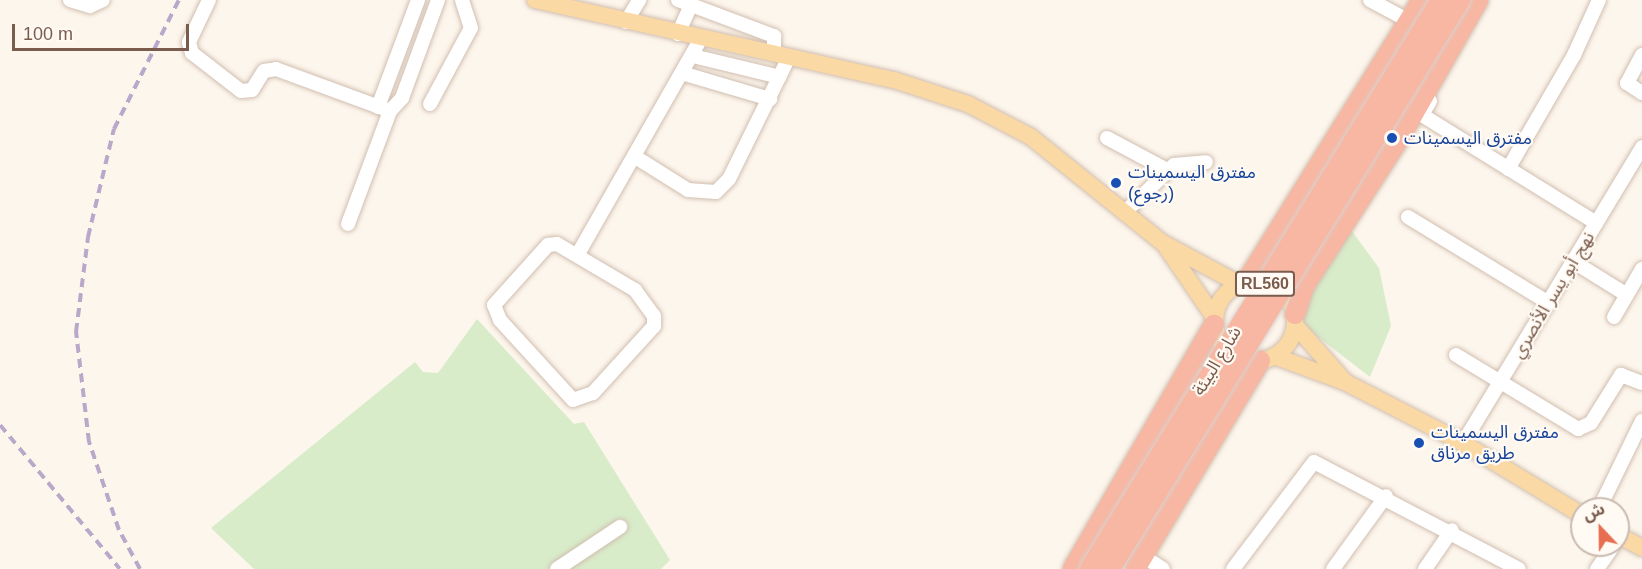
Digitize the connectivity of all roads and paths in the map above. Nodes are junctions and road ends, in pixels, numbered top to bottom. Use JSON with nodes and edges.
{"nodes":[{"id":1,"x":70,"y":0,"type":"edge"},
{"id":2,"x":102,"y":0,"type":"edge"},
{"id":3,"x":209,"y":0,"type":"edge"},
{"id":4,"x":417,"y":0,"type":"edge"},
{"id":5,"x":438,"y":0,"type":"edge"},
{"id":6,"x":462,"y":0,"type":"edge"},
{"id":7,"x":535,"y":0,"type":"edge"},
{"id":8,"x":639,"y":0,"type":"edge"},
{"id":9,"x":1370,"y":0,"type":"edge"},
{"id":10,"x":1422,"y":0,"type":"edge"},
{"id":11,"x":1441,"y":0,"type":"edge"},
{"id":12,"x":1460,"y":0,"type":"edge"},
{"id":13,"x":1478,"y":0,"type":"edge"},
{"id":14,"x":1487,"y":0,"type":"edge"},
{"id":15,"x":1599,"y":0,"type":"edge"},
{"id":16,"x":684,"y":2,"type":"edge"},
{"id":17,"x":1409,"y":21,"type":"junction"},
{"id":18,"x":626,"y":22,"type":"junction"},
{"id":19,"x":678,"y":34,"type":"junction"},
{"id":20,"x":700,"y":40,"type":"junction"},
{"id":21,"x":782,"y":55,"type":"junction"},
{"id":22,"x":1642,"y":55,"type":"edge"},
{"id":23,"x":693,"y":56,"type":"junction"},
{"id":24,"x":686,"y":74,"type":"junction"},
{"id":25,"x":780,"y":78,"type":"junction"},
{"id":26,"x":1642,"y":93,"type":"edge"},
{"id":27,"x":770,"y":99,"type":"junction"},
{"id":28,"x":430,"y":104,"type":"dead end"},
{"id":29,"x":384,"y":109,"type":"junction"},
{"id":30,"x":1107,"y":138,"type":"dead end"},
{"id":31,"x":1642,"y":147,"type":"edge"},
{"id":32,"x":637,"y":158,"type":"junction"},
{"id":33,"x":1206,"y":162,"type":"dead end"},
{"id":34,"x":1508,"y":169,"type":"junction"},
{"id":35,"x":1167,"y":170,"type":"junction"},
{"id":36,"x":1125,"y":212,"type":"junction"},
{"id":37,"x":1408,"y":217,"type":"dead end"},
{"id":38,"x":1596,"y":223,"type":"junction"},
{"id":39,"x":348,"y":224,"type":"dead end"},
{"id":40,"x":1164,"y":243,"type":"junction"},
{"id":41,"x":578,"y":254,"type":"junction"},
{"id":42,"x":1574,"y":262,"type":"junction"},
{"id":43,"x":1642,"y":269,"type":"edge"},
{"id":44,"x":1243,"y":282,"type":"junction"},
{"id":45,"x":1627,"y":295,"type":"junction"},
{"id":46,"x":1549,"y":303,"type":"junction"},
{"id":47,"x":1614,"y":317,"type":"dead end"},
{"id":48,"x":1295,"y":320,"type":"junction"},
{"id":49,"x":1214,"y":321,"type":"junction"},
{"id":50,"x":1456,"y":355,"type":"dead end"},
{"id":51,"x":1267,"y":359,"type":"junction"},
{"id":52,"x":1345,"y":382,"type":"junction"},
{"id":53,"x":1642,"y":383,"type":"edge"},
{"id":54,"x":1498,"y":385,"type":"junction"},
{"id":55,"x":1642,"y":421,"type":"edge"},
{"id":56,"x":1464,"y":443,"type":"junction"},
{"id":57,"x":1386,"y":496,"type":"junction"},
{"id":58,"x":1605,"y":497,"type":"edge"},
{"id":59,"x":1570,"y":508,"type":"edge"},
{"id":60,"x":620,"y":527,"type":"dead end"},
{"id":61,"x":1452,"y":531,"type":"junction"},
{"id":62,"x":1139,"y":563,"type":"edge"},
{"id":63,"x":557,"y":569,"type":"edge"},
{"id":64,"x":1073,"y":569,"type":"edge"},
{"id":65,"x":1090,"y":569,"type":"edge"},
{"id":66,"x":1110,"y":569,"type":"edge"},
{"id":67,"x":1162,"y":569,"type":"edge"},
{"id":68,"x":1233,"y":569,"type":"edge"},
{"id":69,"x":1333,"y":569,"type":"edge"},
{"id":70,"x":1425,"y":569,"type":"edge"},
{"id":71,"x":1519,"y":569,"type":"edge"}],
"edges":[{"from":1,"to":2,"type":"street"},
{"from":3,"to":29,"type":"street"},
{"from":4,"to":29,"type":"street"},
{"from":5,"to":29,"type":"street"},
{"from":6,"to":28,"type":"street"},
{"from":7,"to":18,"type":"main road"},
{"from":8,"to":18,"type":"street"},
{"from":9,"to":17,"type":"street"},
{"from":10,"to":17,"type":"highway"},
{"from":11,"to":65,"type":"highway","name":"شارع البيئة","number":"RL560","bridge":true},
{"from":12,"to":66,"type":"highway","number":"RL560","bridge":true},
{"from":13,"to":48,"type":"highway"},
{"from":14,"to":34,"type":"street"},
{"from":15,"to":34,"type":"street"},
{"from":16,"to":19,"type":"street"},
{"from":16,"to":21,"type":"street"},
{"from":17,"to":44,"type":"highway"},
{"from":18,"to":19,"type":"main road"},
{"from":19,"to":20,"type":"main road"},
{"from":20,"to":21,"type":"main road"},
{"from":20,"to":23,"type":"street"},
{"from":21,"to":25,"type":"street"},
{"from":21,"to":36,"type":"main road"},
{"from":22,"to":26,"type":"street"},
{"from":23,"to":24,"type":"street"},
{"from":23,"to":25,"type":"street"},
{"from":24,"to":27,"type":"street"},
{"from":24,"to":32,"type":"street"},
{"from":25,"to":27,"type":"street"},
{"from":27,"to":32,"type":"street"},
{"from":29,"to":39,"type":"street"},
{"from":30,"to":35,"type":"street"},
{"from":31,"to":38,"type":"street","name":"نهج أبو يسر الأنصري"},
{"from":32,"to":41,"type":"street"},
{"from":33,"to":35,"type":"street"},
{"from":34,"to":38,"type":"street"},
{"from":35,"to":36,"type":"street"},
{"from":36,"to":40,"type":"main road"},
{"from":37,"to":46,"type":"street"},
{"from":38,"to":42,"type":"street","name":"نهج أبو يسر الأنصري"},
{"from":40,"to":44,"type":"main road"},
{"from":40,"to":49,"type":"main road"},
{"from":41,"to":41,"type":"street"},
{"from":42,"to":45,"type":"street"},
{"from":42,"to":46,"type":"street","name":"نهج أبو يسر الأنصري"},
{"from":43,"to":45,"type":"street"},
{"from":44,"to":48,"type":"main road"},
{"from":44,"to":49,"type":"main road"},
{"from":45,"to":47,"type":"street"},
{"from":46,"to":54,"type":"street","name":"نهج أبو يسر الأنصري"},
{"from":48,"to":51,"type":"main road"},
{"from":48,"to":52,"type":"main road"},
{"from":49,"to":51,"type":"main road"},
{"from":49,"to":64,"type":"highway"},
{"from":50,"to":54,"type":"street"},
{"from":51,"to":52,"type":"main road"},
{"from":51,"to":62,"type":"highway"},
{"from":52,"to":56,"type":"main road"},
{"from":53,"to":54,"type":"street"},
{"from":54,"to":56,"type":"street","name":"نهج أبو يسر الأنصري"},
{"from":55,"to":58,"type":"street"},
{"from":56,"to":59,"type":"main road"},
{"from":57,"to":61,"type":"street"},
{"from":57,"to":68,"type":"street"},
{"from":57,"to":69,"type":"street"},
{"from":60,"to":63,"type":"street"},
{"from":61,"to":70,"type":"street"},
{"from":61,"to":71,"type":"street"},
{"from":62,"to":67,"type":"street"}]}
